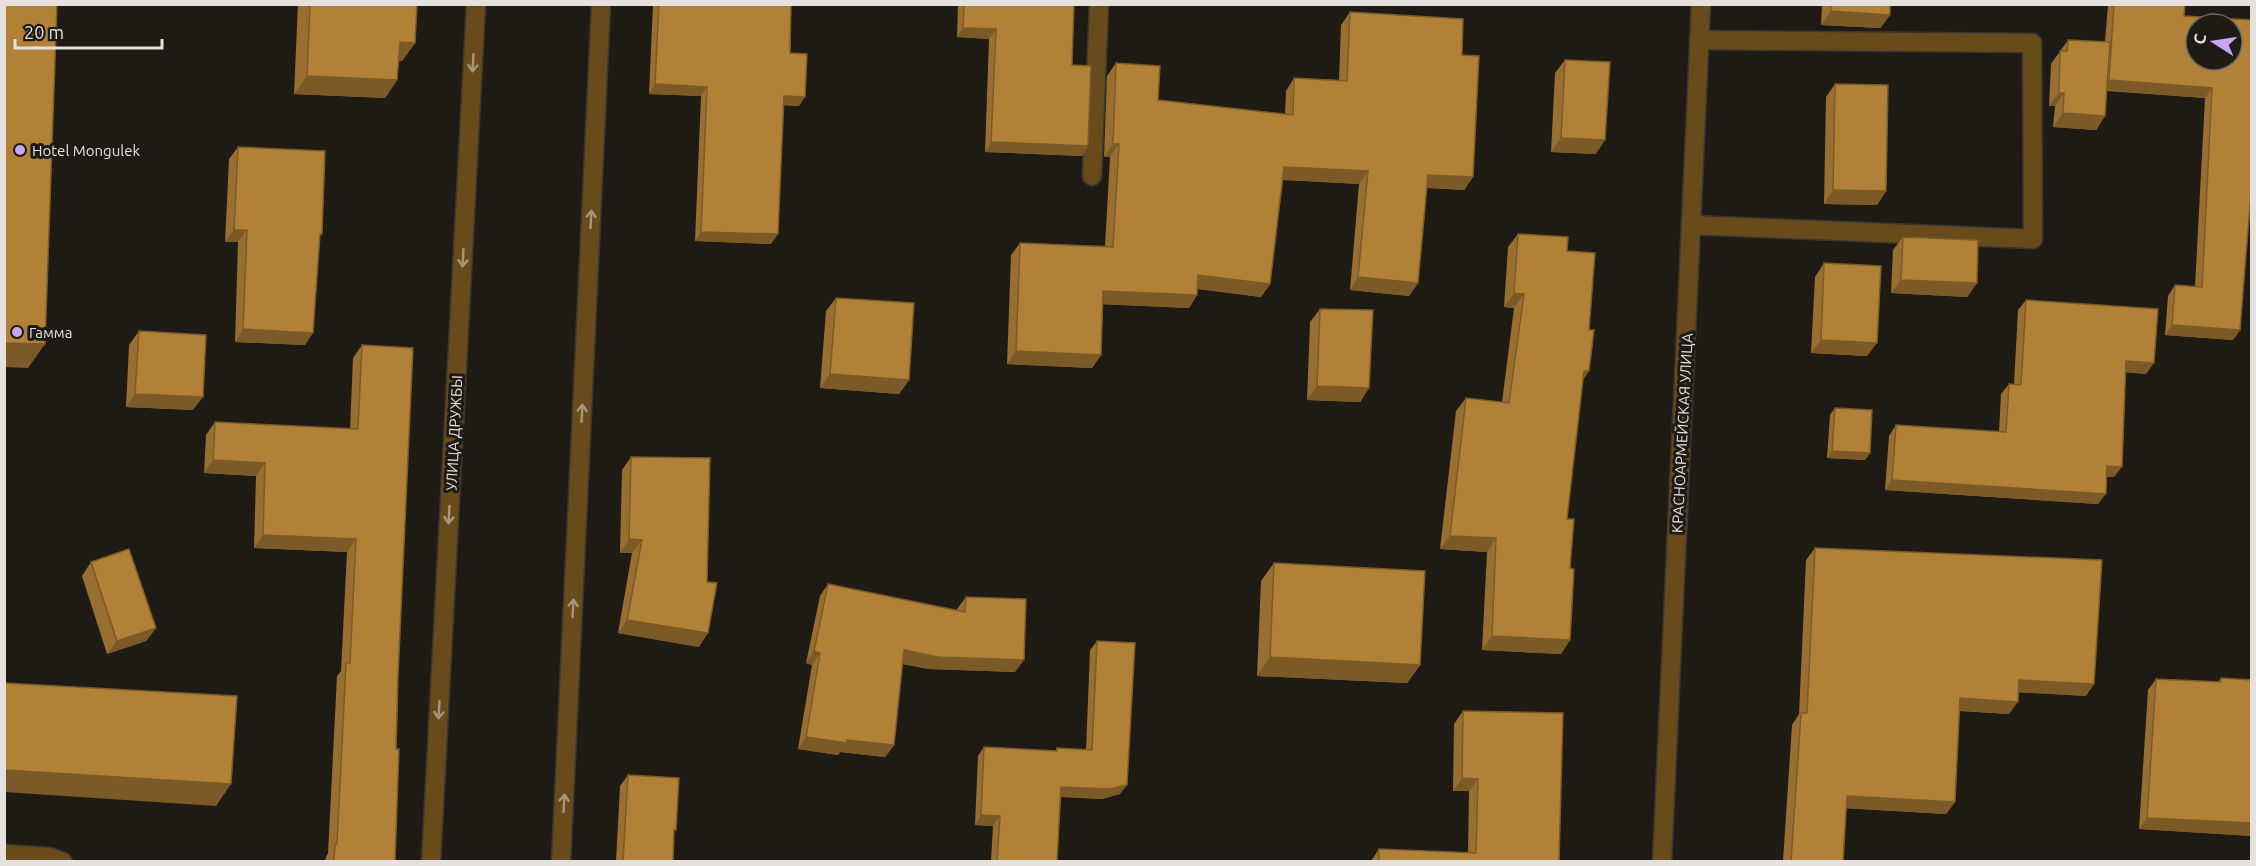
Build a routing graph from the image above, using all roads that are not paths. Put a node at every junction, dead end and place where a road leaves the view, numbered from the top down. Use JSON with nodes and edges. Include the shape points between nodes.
{"nodes":[{"id":1,"x":476,"y":4,"type":"edge"},
{"id":2,"x":601,"y":4,"type":"edge"},
{"id":3,"x":1099,"y":4,"type":"edge"},
{"id":4,"x":1701,"y":4,"type":"edge"},
{"id":5,"x":1699,"y":40,"type":"junction"},
{"id":6,"x":1092,"y":176,"type":"dead end"},
{"id":7,"x":1691,"y":225,"type":"junction"},
{"id":8,"x":4,"y":854,"type":"edge"},
{"id":9,"x":63,"y":861,"type":"edge"},
{"id":10,"x":431,"y":861,"type":"edge"},
{"id":11,"x":561,"y":861,"type":"edge"},
{"id":12,"x":1662,"y":861,"type":"edge"}],
"edges":[{"from":1,"to":10,"type":"street","name":"УЛИЦА ДРУЖБЫ","one_way":true},
{"from":11,"to":2,"type":"street","one_way":true},
{"from":3,"to":6,"type":"street"},
{"from":4,"to":5,"type":"street","name":"КРАСНОАРМЕЙСКАЯ УЛИЦА"},
{"from":5,"to":7,"type":"street","name":"КРАСНОАРМЕЙСКАЯ УЛИЦА"},
{"from":5,"to":7,"type":"street","via":[[2032,44],[2033,239]]},
{"from":7,"to":12,"type":"street","name":"КРАСНОАРМЕЙСКАЯ УЛИЦА"},
{"from":8,"to":9,"type":"street"}]}
